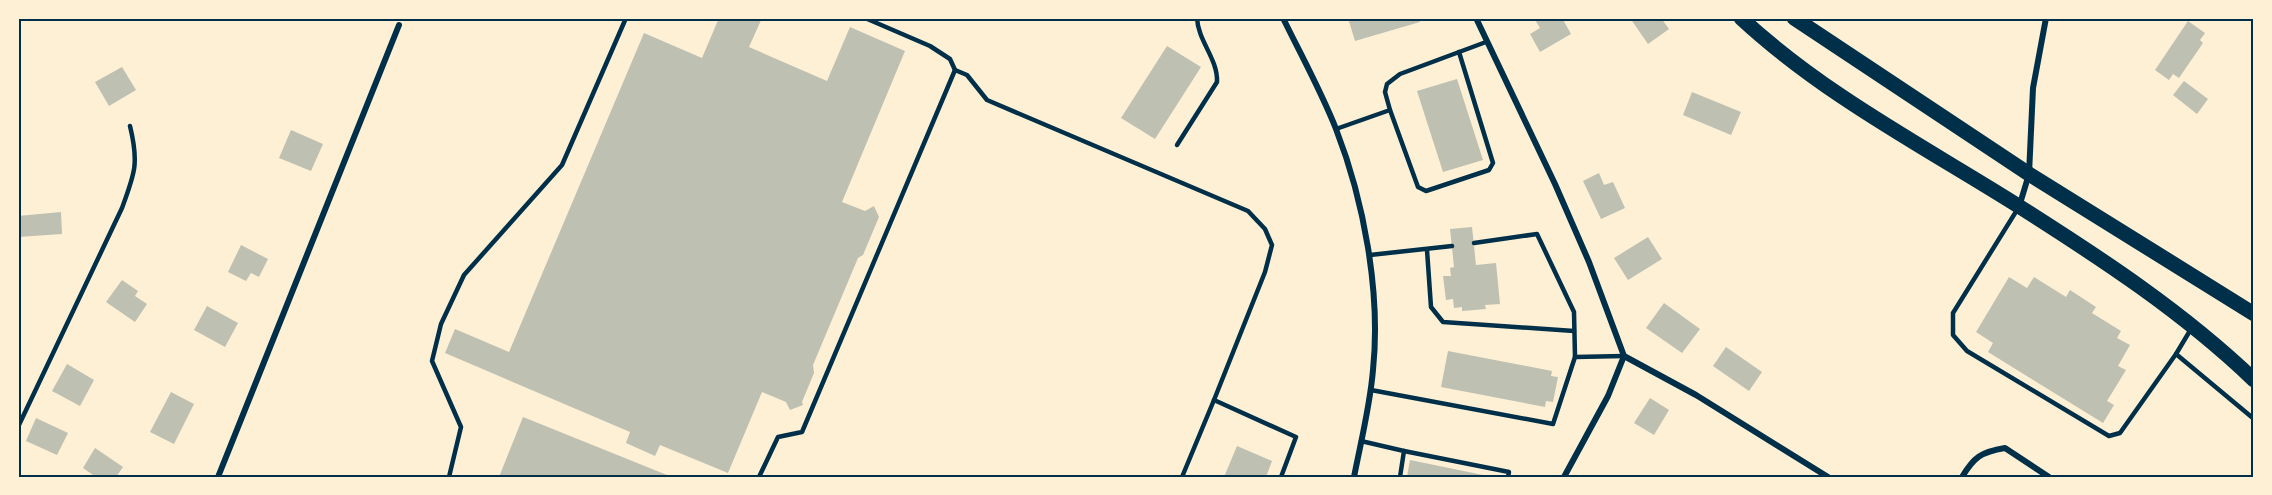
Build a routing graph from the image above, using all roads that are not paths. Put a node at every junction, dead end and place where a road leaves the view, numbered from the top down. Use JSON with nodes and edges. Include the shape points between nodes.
{"nodes":[{"id":1,"x":626,"y":18,"type":"edge"},
{"id":2,"x":865,"y":18,"type":"edge"},
{"id":3,"x":1197,"y":18,"type":"edge"},
{"id":4,"x":1283,"y":18,"type":"edge"},
{"id":5,"x":1476,"y":18,"type":"edge"},
{"id":6,"x":1741,"y":18,"type":"edge"},
{"id":7,"x":1794,"y":18,"type":"edge"},
{"id":8,"x":2046,"y":18,"type":"edge"},
{"id":9,"x":399,"y":25,"type":"dead end"},
{"id":10,"x":1486,"y":42,"type":"junction"},
{"id":11,"x":1459,"y":52,"type":"junction"},
{"id":12,"x":956,"y":70,"type":"junction"},
{"id":13,"x":1390,"y":110,"type":"junction"},
{"id":14,"x":130,"y":126,"type":"dead end"},
{"id":15,"x":1336,"y":129,"type":"junction"},
{"id":16,"x":1178,"y":146,"type":"dead end"},
{"id":17,"x":2029,"y":174,"type":"junction"},
{"id":18,"x":2019,"y":207,"type":"junction"},
{"id":19,"x":1474,"y":243,"type":"dead end"},
{"id":20,"x":1452,"y":246,"type":"dead end"},
{"id":21,"x":1427,"y":250,"type":"junction"},
{"id":22,"x":1370,"y":255,"type":"junction"},
{"id":23,"x":2254,"y":314,"type":"edge"},
{"id":24,"x":2192,"y":327,"type":"junction"},
{"id":25,"x":1574,"y":331,"type":"junction"},
{"id":26,"x":2176,"y":354,"type":"junction"},
{"id":27,"x":1624,"y":356,"type":"junction"},
{"id":28,"x":1575,"y":357,"type":"junction"},
{"id":29,"x":2254,"y":380,"type":"edge"},
{"id":30,"x":1371,"y":390,"type":"junction"},
{"id":31,"x":1214,"y":400,"type":"junction"},
{"id":32,"x":2254,"y":419,"type":"edge"},
{"id":33,"x":18,"y":427,"type":"edge"},
{"id":34,"x":1361,"y":441,"type":"junction"},
{"id":35,"x":1404,"y":451,"type":"junction"},
{"id":36,"x":1431,"y":457,"type":"junction"},
{"id":37,"x":1451,"y":461,"type":"junction"},
{"id":38,"x":1430,"y":464,"type":"dead end"},
{"id":39,"x":1486,"y":467,"type":"junction"},
{"id":40,"x":1449,"y":468,"type":"dead end"},
{"id":41,"x":1485,"y":475,"type":"dead end"},
{"id":42,"x":218,"y":477,"type":"edge"},
{"id":43,"x":449,"y":477,"type":"edge"},
{"id":44,"x":759,"y":477,"type":"edge"},
{"id":45,"x":1182,"y":477,"type":"edge"},
{"id":46,"x":1281,"y":477,"type":"edge"},
{"id":47,"x":1354,"y":477,"type":"edge"},
{"id":48,"x":1400,"y":477,"type":"edge"},
{"id":49,"x":1508,"y":477,"type":"edge"},
{"id":50,"x":1564,"y":477,"type":"edge"},
{"id":51,"x":1828,"y":477,"type":"edge"},
{"id":52,"x":1962,"y":477,"type":"edge"},
{"id":53,"x":2049,"y":477,"type":"edge"}],
"edges":[{"from":1,"to":43,"type":"lane","via":[[562,165],[464,274],[441,324],[432,361],[461,427]]},
{"from":2,"to":12,"type":"lane","via":[[930,46],[950,59]]},
{"from":3,"to":16,"type":"lane","via":[[1198,29],[1218,70],[1217,82]]},
{"from":4,"to":15,"type":"street"},
{"from":5,"to":10,"type":"street"},
{"from":6,"to":18,"type":"main road","via":[[1828,88]]},
{"from":7,"to":17,"type":"main road"},
{"from":8,"to":17,"type":"street","via":[[2033,88]]},
{"from":9,"to":42,"type":"street"},
{"from":10,"to":11,"type":"lane"},
{"from":10,"to":27,"type":"street","via":[[1555,184]]},
{"from":11,"to":13,"type":"lane","via":[[1400,74],[1387,84]]},
{"from":11,"to":13,"type":"lane","via":[[1493,162],[1489,170],[1426,191],[1418,186]]},
{"from":12,"to":31,"type":"lane","via":[[968,75],[987,100],[1248,211],[1265,229],[1272,245],[1265,272]]},
{"from":12,"to":44,"type":"lane","via":[[802,432],[778,436]]},
{"from":13,"to":15,"type":"lane"},
{"from":14,"to":33,"type":"lane","via":[[136,153],[133,178],[122,208]]},
{"from":15,"to":22,"type":"street"},
{"from":17,"to":18,"type":"street"},
{"from":17,"to":23,"type":"main road"},
{"from":18,"to":24,"type":"main road","via":[[2151,293]]},
{"from":18,"to":26,"type":"lane","via":[[1953,313],[1953,335],[1967,351],[2109,436],[2120,433]]},
{"from":19,"to":25,"type":"lane","via":[[1537,234],[1574,312]]},
{"from":20,"to":21,"type":"lane"},
{"from":21,"to":22,"type":"lane"},
{"from":21,"to":25,"type":"lane","via":[[1431,307],[1443,322]]},
{"from":22,"to":30,"type":"street","via":[[1374,325]]},
{"from":24,"to":26,"type":"lane"},
{"from":24,"to":29,"type":"main road"},
{"from":25,"to":28,"type":"lane"},
{"from":26,"to":32,"type":"lane"},
{"from":27,"to":28,"type":"lane"},
{"from":27,"to":50,"type":"street","via":[[1608,396]]},
{"from":27,"to":51,"type":"street","via":[[1696,395]]},
{"from":28,"to":30,"type":"lane","via":[[1553,424]]},
{"from":30,"to":34,"type":"street"},
{"from":31,"to":45,"type":"lane"},
{"from":31,"to":46,"type":"lane","via":[[1296,437]]},
{"from":34,"to":35,"type":"lane"},
{"from":34,"to":47,"type":"street"},
{"from":35,"to":36,"type":"lane"},
{"from":35,"to":48,"type":"lane"},
{"from":36,"to":37,"type":"lane"},
{"from":36,"to":38,"type":"lane"},
{"from":37,"to":39,"type":"lane"},
{"from":37,"to":40,"type":"lane"},
{"from":39,"to":41,"type":"lane"},
{"from":39,"to":49,"type":"lane","via":[[1509,472]]},
{"from":52,"to":53,"type":"street","via":[[1972,461],[1987,451],[2005,448]]}]}
